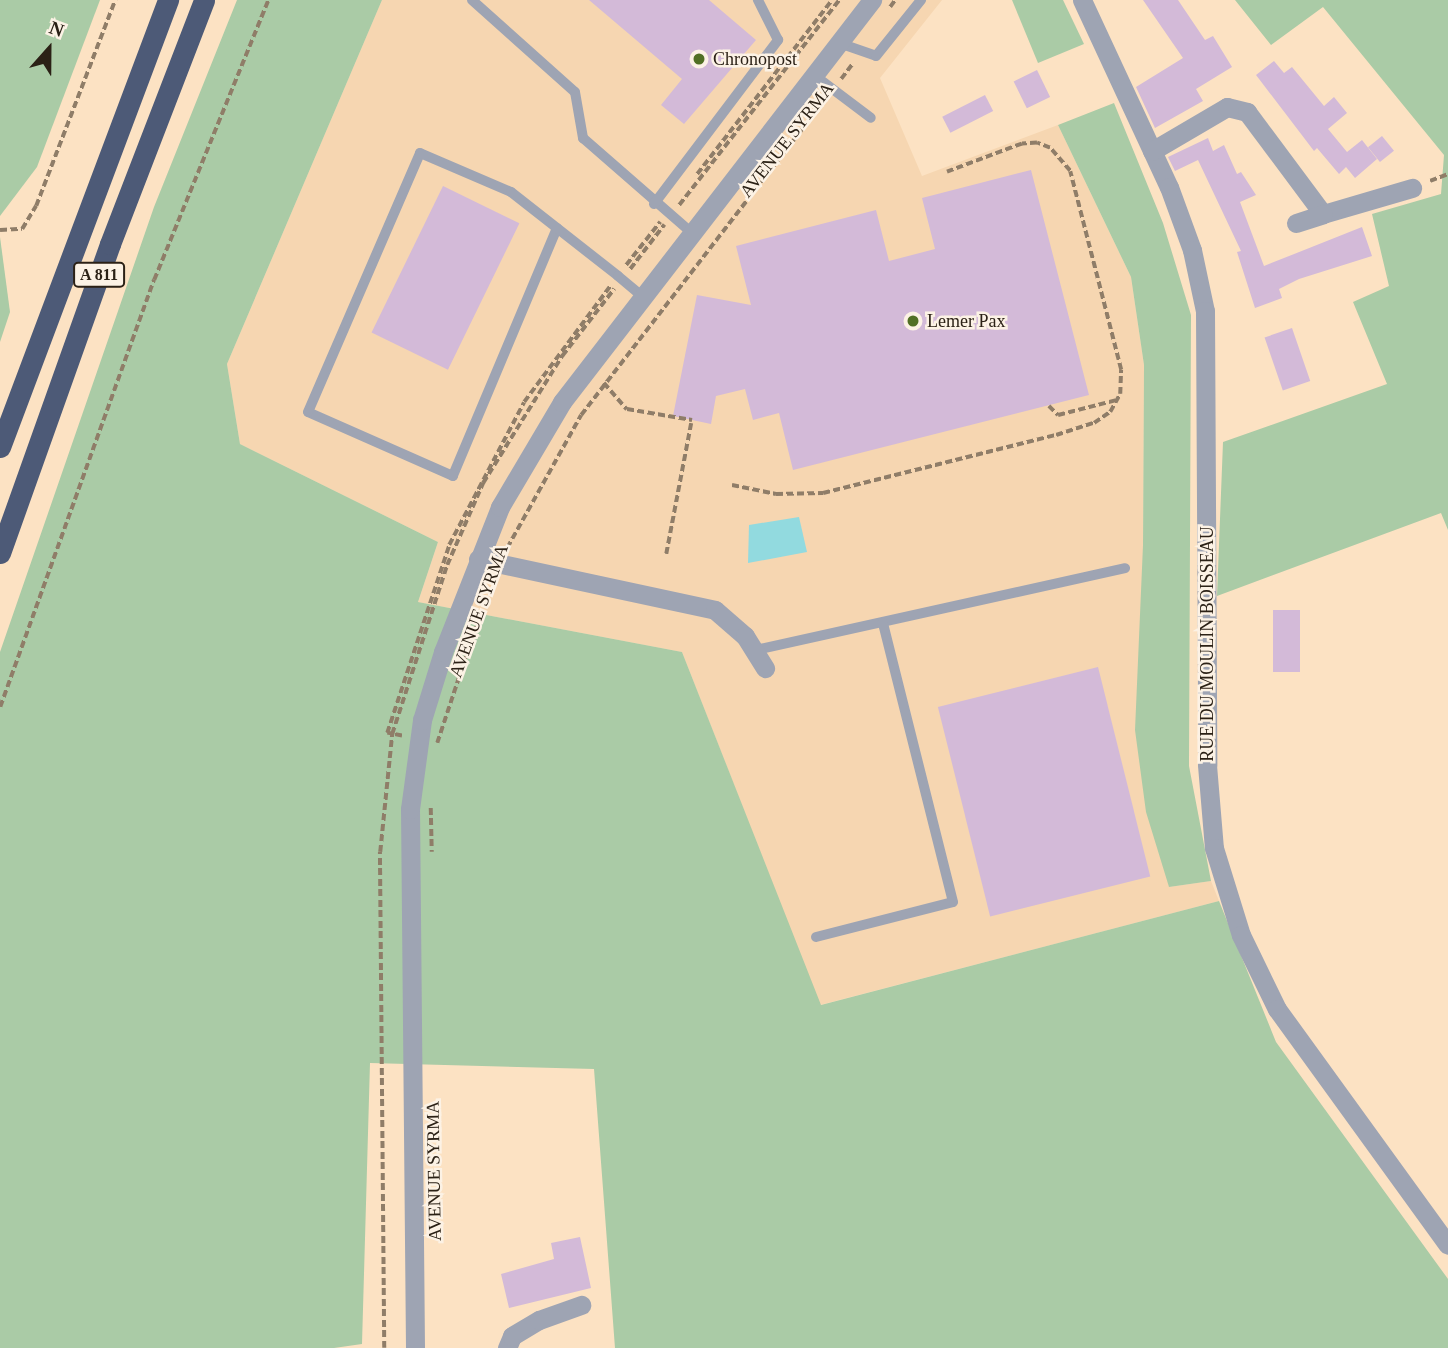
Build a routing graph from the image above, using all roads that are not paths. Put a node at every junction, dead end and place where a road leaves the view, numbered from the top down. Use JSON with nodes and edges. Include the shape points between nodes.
{"nodes":[{"id":1,"x":168,"y":0,"type":"edge"},
{"id":2,"x":204,"y":0,"type":"edge"},
{"id":3,"x":472,"y":0,"type":"edge"},
{"id":4,"x":758,"y":0,"type":"edge"},
{"id":5,"x":921,"y":0,"type":"edge"},
{"id":6,"x":1082,"y":0,"type":"edge"},
{"id":7,"x":880,"y":5,"type":"edge"},
{"id":8,"x":853,"y":48,"type":"junction"},
{"id":9,"x":825,"y":83,"type":"junction"},
{"id":10,"x":871,"y":118,"type":"dead end"},
{"id":11,"x":1152,"y":151,"type":"junction"},
{"id":12,"x":1412,"y":188,"type":"dead end"},
{"id":13,"x":654,"y":204,"type":"junction"},
{"id":14,"x":1323,"y":214,"type":"junction"},
{"id":15,"x":1296,"y":223,"type":"dead end"},
{"id":16,"x":557,"y":228,"type":"junction"},
{"id":17,"x":692,"y":233,"type":"junction"},
{"id":18,"x":642,"y":296,"type":"junction"},
{"id":19,"x":0,"y":447,"type":"edge"},
{"id":20,"x":0,"y":553,"type":"edge"},
{"id":21,"x":486,"y":561,"type":"junction"},
{"id":22,"x":1125,"y":568,"type":"dead end"},
{"id":23,"x":883,"y":623,"type":"junction"},
{"id":24,"x":756,"y":650,"type":"junction"},
{"id":25,"x":765,"y":668,"type":"dead end"},
{"id":26,"x":816,"y":937,"type":"dead end"},
{"id":27,"x":1448,"y":1245,"type":"edge"},
{"id":28,"x":581,"y":1305,"type":"dead end"},
{"id":29,"x":415,"y":1348,"type":"edge"},
{"id":30,"x":507,"y":1348,"type":"edge"}],
"edges":[{"from":1,"to":19,"type":"highway","number":"A 811"},
{"from":2,"to":20,"type":"highway","number":"A 811","via":[[110,243]]},
{"from":3,"to":13,"type":"lane","via":[[575,92],[583,138]]},
{"from":4,"to":13,"type":"lane","via":[[778,40]]},
{"from":5,"to":8,"type":"lane","via":[[876,56]]},
{"from":6,"to":11,"type":"street","name":"RUE DU MOULIN BOISSEAU"},
{"from":7,"to":8,"type":"street","name":"AVENUE SYRMA"},
{"from":8,"to":9,"type":"street","name":"AVENUE SYRMA"},
{"from":9,"to":10,"type":"lane"},
{"from":9,"to":17,"type":"street","name":"AVENUE SYRMA"},
{"from":11,"to":14,"type":"street","via":[[1227,107],[1247,112]]},
{"from":11,"to":27,"type":"street","name":"RUE DU MOULIN BOISSEAU","via":[[1192,250],[1205,311],[1207,765],[1214,848],[1241,935],[1277,1009]]},
{"from":12,"to":14,"type":"street"},
{"from":13,"to":17,"type":"lane"},
{"from":14,"to":15,"type":"street"},
{"from":16,"to":16,"type":"lane","via":[[511,192],[420,153],[308,412],[453,476]]},
{"from":16,"to":18,"type":"lane"},
{"from":17,"to":18,"type":"street","name":"AVENUE SYRMA"},
{"from":18,"to":21,"type":"street","name":"AVENUE SYRMA","via":[[529,454]]},
{"from":21,"to":24,"type":"street","via":[[716,610]]},
{"from":21,"to":29,"type":"street","name":"AVENUE SYRMA","via":[[422,720],[410,808]]},
{"from":22,"to":23,"type":"lane"},
{"from":23,"to":24,"type":"lane"},
{"from":23,"to":26,"type":"lane","via":[[953,902]]},
{"from":24,"to":25,"type":"street"},
{"from":28,"to":30,"type":"street","via":[[539,1320],[512,1336]]}]}
